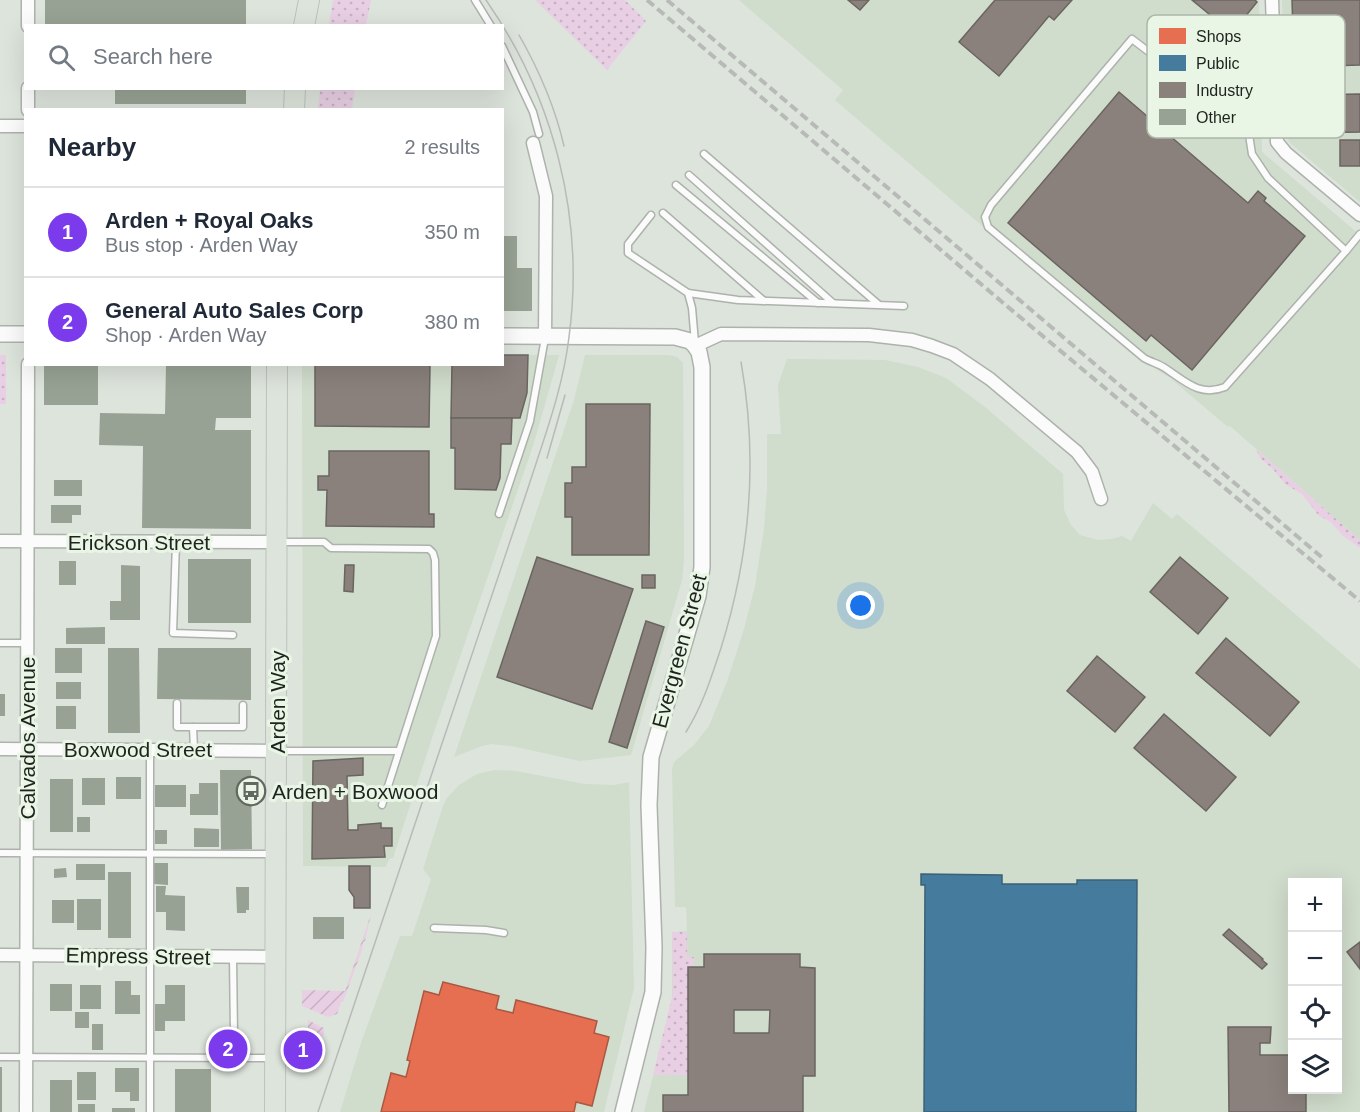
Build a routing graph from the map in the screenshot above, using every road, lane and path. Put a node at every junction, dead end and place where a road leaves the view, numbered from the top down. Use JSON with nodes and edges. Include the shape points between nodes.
{"nodes":[{"id":1,"x":28,"y":0,"type":"edge"},
{"id":2,"x":309,"y":0,"type":"edge"},
{"id":3,"x":475,"y":0,"type":"edge"},
{"id":4,"x":1272,"y":0,"type":"edge"},
{"id":5,"x":1272,"y":15,"type":"edge"},
{"id":6,"x":28,"y":24,"type":"edge"},
{"id":7,"x":304,"y":24,"type":"edge"},
{"id":8,"x":490,"y":24,"type":"edge"},
{"id":9,"x":504,"y":50,"type":"edge"},
{"id":10,"x":1147,"y":51,"type":"edge"},
{"id":11,"x":28,"y":90,"type":"edge"},
{"id":12,"x":295,"y":90,"type":"edge"},
{"id":13,"x":28,"y":108,"type":"edge"},
{"id":14,"x":294,"y":108,"type":"edge"},
{"id":15,"x":0,"y":126,"type":"edge"},
{"id":16,"x":24,"y":126,"type":"edge"},
{"id":17,"x":536,"y":138,"type":"joint"},
{"id":18,"x":1250,"y":138,"type":"edge"},
{"id":19,"x":1277,"y":138,"type":"edge"},
{"id":20,"x":704,"y":154,"type":"dead end"},
{"id":21,"x":689,"y":175,"type":"dead end"},
{"id":22,"x":676,"y":185,"type":"dead end"},
{"id":23,"x":663,"y":213,"type":"dead end"},
{"id":24,"x":651,"y":215,"type":"dead end"},
{"id":25,"x":1360,"y":215,"type":"edge"},
{"id":26,"x":1360,"y":234,"type":"edge"},
{"id":27,"x":1346,"y":251,"type":"junction"},
{"id":28,"x":688,"y":293,"type":"junction"},
{"id":29,"x":765,"y":301,"type":"junction"},
{"id":30,"x":819,"y":303,"type":"junction"},
{"id":31,"x":834,"y":303,"type":"junction"},
{"id":32,"x":878,"y":304,"type":"junction"},
{"id":33,"x":904,"y":306,"type":"dead end"},
{"id":34,"x":0,"y":334,"type":"edge"},
{"id":35,"x":24,"y":334,"type":"edge"},
{"id":36,"x":504,"y":336,"type":"edge"},
{"id":37,"x":545,"y":338,"type":"junction"},
{"id":38,"x":695,"y":346,"type":"junction"},
{"id":39,"x":28,"y":366,"type":"edge"},
{"id":40,"x":277,"y":366,"type":"edge"},
{"id":41,"x":1101,"y":499,"type":"dead end"},
{"id":42,"x":499,"y":514,"type":"dead end"},
{"id":43,"x":0,"y":541,"type":"edge"},
{"id":44,"x":28,"y":541,"type":"junction"},
{"id":45,"x":176,"y":542,"type":"junction"},
{"id":46,"x":277,"y":542,"type":"junction"},
{"id":47,"x":233,"y":635,"type":"dead end"},
{"id":48,"x":0,"y":643,"type":"edge"},
{"id":49,"x":27,"y":643,"type":"junction"},
{"id":50,"x":177,"y":703,"type":"dead end"},
{"id":51,"x":243,"y":705,"type":"dead end"},
{"id":52,"x":194,"y":727,"type":"junction"},
{"id":53,"x":0,"y":749,"type":"edge"},
{"id":54,"x":27,"y":749,"type":"junction"},
{"id":55,"x":150,"y":749,"type":"junction"},
{"id":56,"x":194,"y":749,"type":"junction"},
{"id":57,"x":277,"y":751,"type":"junction"},
{"id":58,"x":399,"y":751,"type":"junction"},
{"id":59,"x":382,"y":805,"type":"dead end"},
{"id":60,"x":0,"y":853,"type":"edge"},
{"id":61,"x":27,"y":853,"type":"junction"},
{"id":62,"x":150,"y":854,"type":"junction"},
{"id":63,"x":277,"y":854,"type":"junction"},
{"id":64,"x":434,"y":928,"type":"dead end"},
{"id":65,"x":504,"y":933,"type":"dead end"},
{"id":66,"x":0,"y":955,"type":"edge"},
{"id":67,"x":27,"y":955,"type":"junction"},
{"id":68,"x":149,"y":957,"type":"junction"},
{"id":69,"x":233,"y":957,"type":"junction"},
{"id":70,"x":276,"y":957,"type":"junction"},
{"id":71,"x":234,"y":1036,"type":"dead end"},
{"id":72,"x":0,"y":1057,"type":"edge"},
{"id":73,"x":27,"y":1057,"type":"junction"},
{"id":74,"x":150,"y":1057,"type":"junction"},
{"id":75,"x":275,"y":1058,"type":"junction"},
{"id":76,"x":26,"y":1112,"type":"edge"},
{"id":77,"x":150,"y":1112,"type":"edge"},
{"id":78,"x":275,"y":1112,"type":"edge"},
{"id":79,"x":623,"y":1112,"type":"edge"}],
"edges":[{"from":1,"to":6,"type":"street"},
{"from":2,"to":7,"type":"main road"},
{"from":3,"to":8,"type":"lane"},
{"from":4,"to":5,"type":"street"},
{"from":9,"to":17,"type":"lane","via":[[533,112]]},
{"from":10,"to":27,"type":"lane","via":[[1132,39],[991,205],[985,217],[988,227],[1144,358],[1205,391],[1225,387]]},
{"from":11,"to":13,"type":"street"},
{"from":12,"to":14,"type":"main road"},
{"from":15,"to":16,"type":"street"},
{"from":17,"to":37,"type":"street","via":[[546,196]]},
{"from":18,"to":27,"type":"lane","via":[[1252,154],[1268,178]]},
{"from":19,"to":25,"type":"street","via":[[1281,148]]},
{"from":20,"to":32,"type":"lane"},
{"from":21,"to":31,"type":"lane"},
{"from":22,"to":30,"type":"lane"},
{"from":23,"to":29,"type":"lane"},
{"from":24,"to":28,"type":"lane","via":[[628,244],[628,253]]},
{"from":26,"to":27,"type":"lane"},
{"from":28,"to":29,"type":"lane"},
{"from":28,"to":38,"type":"lane"},
{"from":29,"to":30,"type":"lane"},
{"from":30,"to":31,"type":"lane"},
{"from":31,"to":32,"type":"lane"},
{"from":32,"to":33,"type":"lane"},
{"from":34,"to":35,"type":"street"},
{"from":36,"to":37,"type":"street"},
{"from":37,"to":38,"type":"street","via":[[675,337]]},
{"from":37,"to":42,"type":"lane","via":[[530,421]]},
{"from":38,"to":41,"type":"street","via":[[721,334],[836,334],[891,336],[932,346],[977,369],[1077,452],[1092,472]]},
{"from":38,"to":79,"type":"street","name":"Evergreen Street","via":[[701,359],[703,392],[701,581],[651,757],[653,992]]},
{"from":39,"to":44,"type":"street","name":"Calvados Avenue"},
{"from":40,"to":46,"type":"main road","name":"Arden Way"},
{"from":43,"to":44,"type":"street","name":"Erickson Street"},
{"from":44,"to":45,"type":"street","name":"Erickson Street"},
{"from":44,"to":49,"type":"street","name":"Calvados Avenue"},
{"from":45,"to":46,"type":"street","name":"Erickson Street"},
{"from":45,"to":47,"type":"lane","via":[[173,633]]},
{"from":46,"to":57,"type":"main road","name":"Arden Way"},
{"from":46,"to":58,"type":"lane","via":[[324,542],[331,548],[429,549],[433,553],[436,636]]},
{"from":48,"to":49,"type":"lane"},
{"from":49,"to":54,"type":"street","name":"Calvados Avenue"},
{"from":50,"to":52,"type":"lane","via":[[177,727]]},
{"from":51,"to":52,"type":"lane","via":[[243,727]]},
{"from":52,"to":56,"type":"lane"},
{"from":53,"to":54,"type":"street","name":"Boxwood Street"},
{"from":54,"to":55,"type":"street","name":"Boxwood Street"},
{"from":54,"to":61,"type":"street","name":"Calvados Avenue"},
{"from":55,"to":56,"type":"street","name":"Boxwood Street"},
{"from":55,"to":62,"type":"lane"},
{"from":56,"to":57,"type":"street","name":"Boxwood Street"},
{"from":57,"to":58,"type":"lane"},
{"from":57,"to":63,"type":"main road","name":"Arden Way"},
{"from":58,"to":59,"type":"lane"},
{"from":60,"to":61,"type":"lane"},
{"from":61,"to":62,"type":"lane"},
{"from":61,"to":67,"type":"street","name":"Calvados Avenue"},
{"from":62,"to":63,"type":"lane"},
{"from":62,"to":68,"type":"lane"},
{"from":63,"to":70,"type":"main road","name":"Arden Way"},
{"from":64,"to":65,"type":"lane"},
{"from":66,"to":67,"type":"street","name":"Empress Street"},
{"from":67,"to":68,"type":"street","name":"Empress Street"},
{"from":67,"to":73,"type":"street","name":"Calvados Avenue"},
{"from":68,"to":69,"type":"street","name":"Empress Street"},
{"from":68,"to":74,"type":"lane"},
{"from":69,"to":70,"type":"street","name":"Empress Street"},
{"from":69,"to":71,"type":"lane"},
{"from":70,"to":75,"type":"main road","name":"Arden Way"},
{"from":72,"to":73,"type":"lane"},
{"from":73,"to":74,"type":"lane"},
{"from":73,"to":76,"type":"street","name":"Calvados Avenue"},
{"from":74,"to":75,"type":"lane"},
{"from":74,"to":77,"type":"lane"},
{"from":75,"to":78,"type":"main road","name":"Arden Way"}]}
